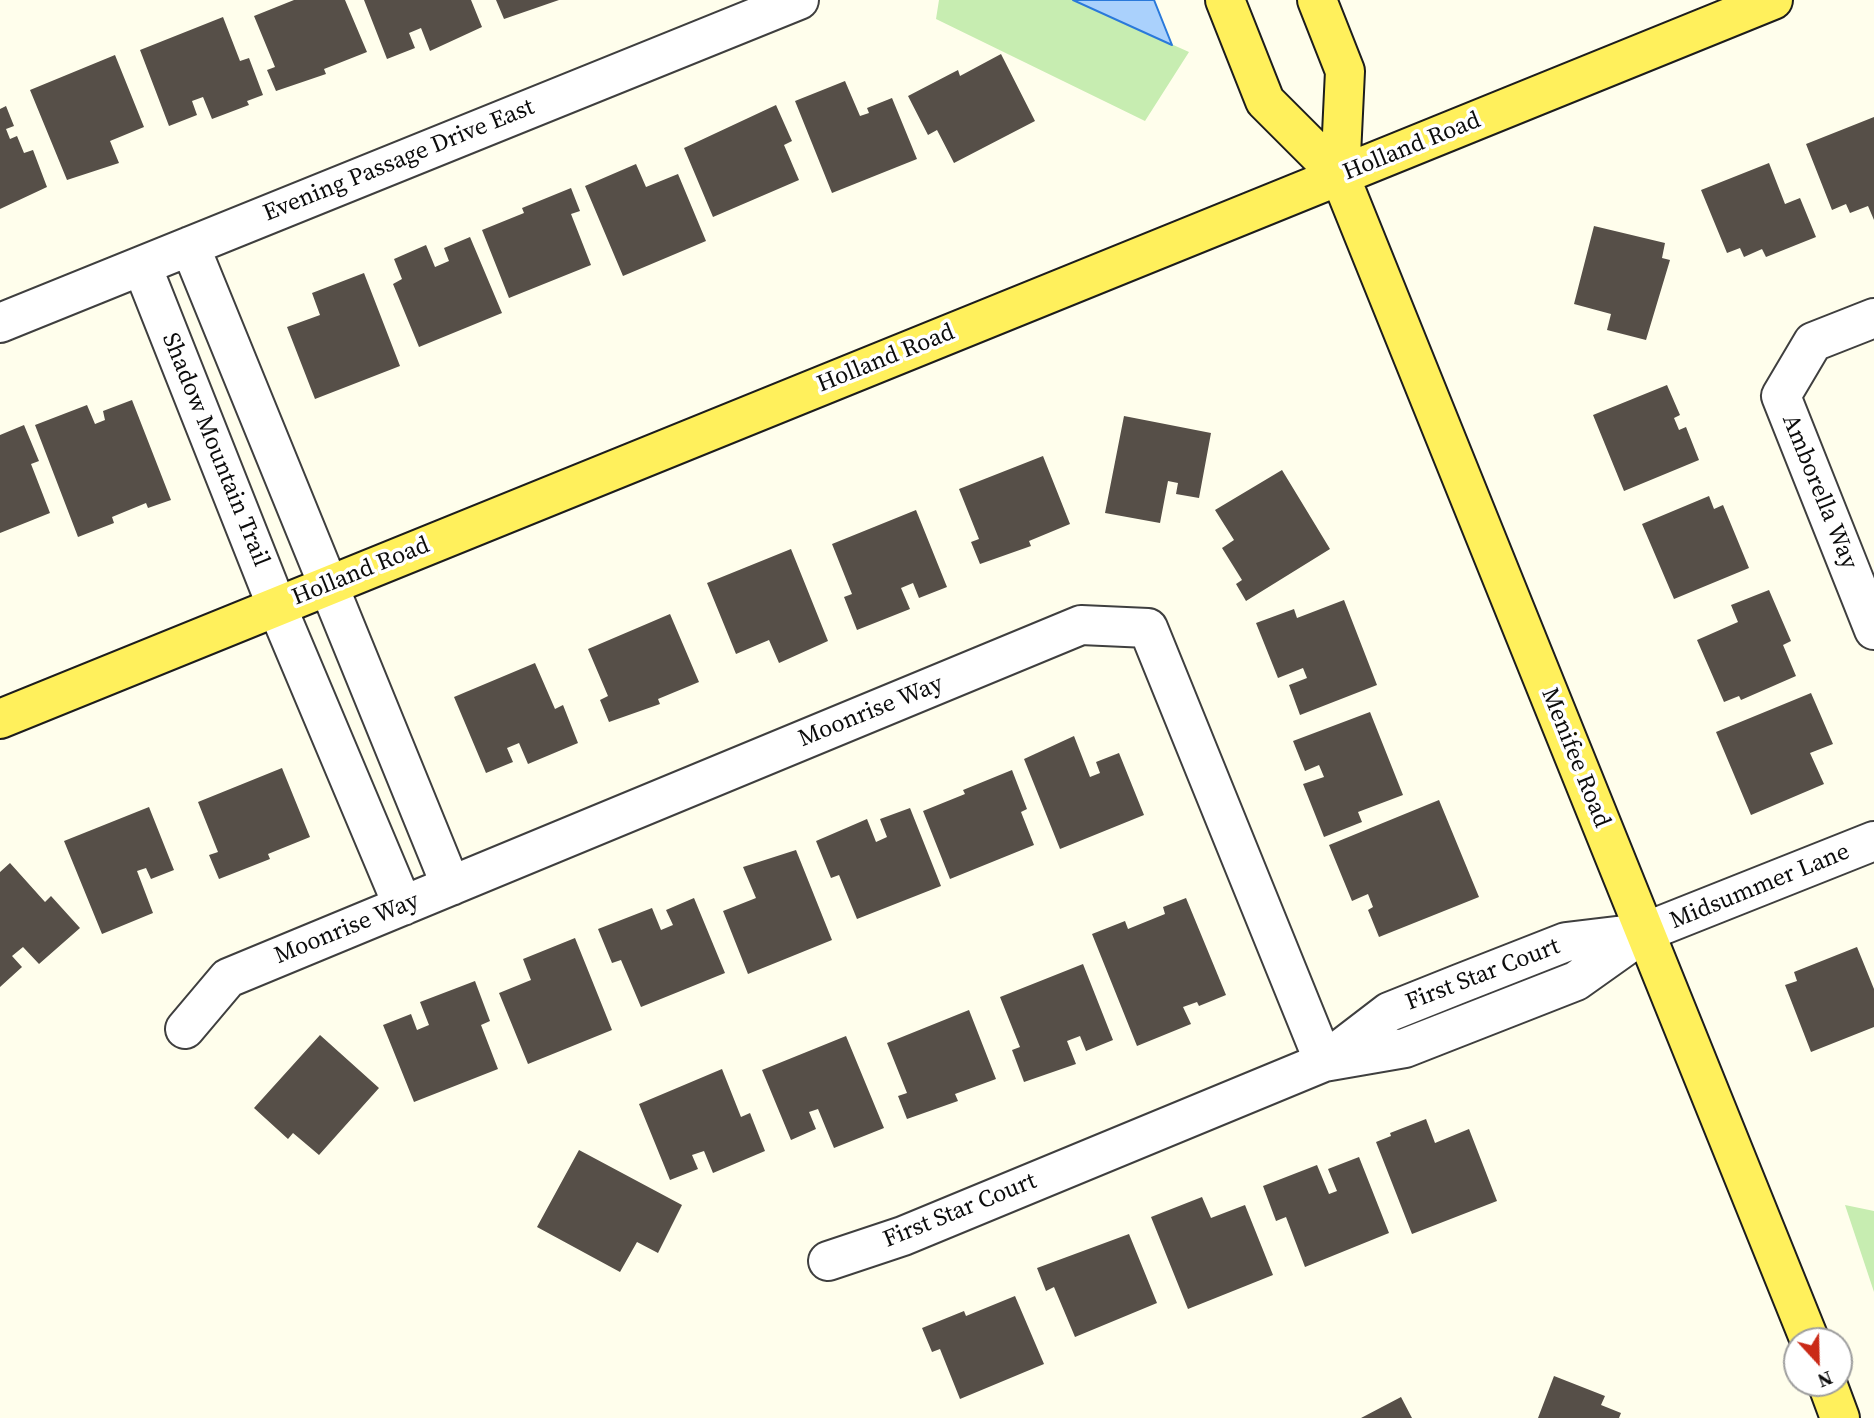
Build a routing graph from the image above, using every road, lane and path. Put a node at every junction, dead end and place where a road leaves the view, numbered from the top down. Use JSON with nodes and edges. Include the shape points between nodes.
{"nodes":[{"id":1,"x":799,"y":0,"type":"edge"},
{"id":2,"x":1225,"y":0,"type":"edge"},
{"id":3,"x":1317,"y":0,"type":"edge"},
{"id":4,"x":1773,"y":0,"type":"edge"},
{"id":5,"x":1340,"y":176,"type":"junction"},
{"id":6,"x":190,"y":246,"type":"junction"},
{"id":7,"x":142,"y":265,"type":"junction"},
{"id":8,"x":1874,"y":318,"type":"edge"},
{"id":9,"x":0,"y":323,"type":"edge"},
{"id":10,"x":327,"y":586,"type":"junction"},
{"id":11,"x":277,"y":607,"type":"junction"},
{"id":12,"x":1874,"y":630,"type":"edge"},
{"id":13,"x":0,"y":719,"type":"edge"},
{"id":14,"x":1874,"y":841,"type":"edge"},
{"id":15,"x":452,"y":886,"type":"junction"},
{"id":16,"x":403,"y":906,"type":"junction"},
{"id":17,"x":1645,"y":932,"type":"junction"},
{"id":18,"x":185,"y":1029,"type":"dead end"},
{"id":19,"x":1324,"y":1062,"type":"junction"},
{"id":20,"x":828,"y":1261,"type":"dead end"},
{"id":21,"x":1804,"y":1327,"type":"edge"},
{"id":22,"x":1832,"y":1397,"type":"edge"},
{"id":23,"x":1840,"y":1418,"type":"edge"}],
"edges":[{"from":1,"to":6,"type":"street","name":"Evening Passage Drive East"},
{"from":2,"to":5,"type":"main road","name":"Menifee Road","via":[[1265,101]]},
{"from":3,"to":5,"type":"main road","name":"Menifee Road","via":[[1345,71]]},
{"from":4,"to":5,"type":"main road","name":"Holland Road"},
{"from":5,"to":10,"type":"main road","name":"Holland Road"},
{"from":5,"to":17,"type":"main road","name":"Menifee Road"},
{"from":6,"to":7,"type":"street","name":"Evening Passage Drive East"},
{"from":6,"to":10,"type":"street"},
{"from":7,"to":9,"type":"street","name":"Evening Passage Drive East"},
{"from":7,"to":11,"type":"street","name":"Shadow Mountain Trail"},
{"from":8,"to":12,"type":"street","name":"Amborella Way","via":[[1813,342],[1781,396]]},
{"from":10,"to":11,"type":"main road","name":"Holland Road"},
{"from":10,"to":15,"type":"street"},
{"from":11,"to":13,"type":"main road","name":"Holland Road"},
{"from":11,"to":16,"type":"street","name":"Shadow Mountain Trail"},
{"from":14,"to":17,"type":"street","name":"Midsummer Lane"},
{"from":15,"to":16,"type":"street","name":"Moonrise Way"},
{"from":15,"to":19,"type":"street","name":"Moonrise Way","via":[[1081,625],[1148,628]]},
{"from":16,"to":18,"type":"street","name":"Moonrise Way","via":[[228,978]]},
{"from":17,"to":19,"type":"street","name":"First Star Court","via":[[1566,942],[1389,1012]]},
{"from":17,"to":21,"type":"main road","name":"Menifee Road"},
{"from":19,"to":20,"type":"street","name":"First Star Court","via":[[903,1236]]},
{"from":22,"to":23,"type":"main road"}]}
